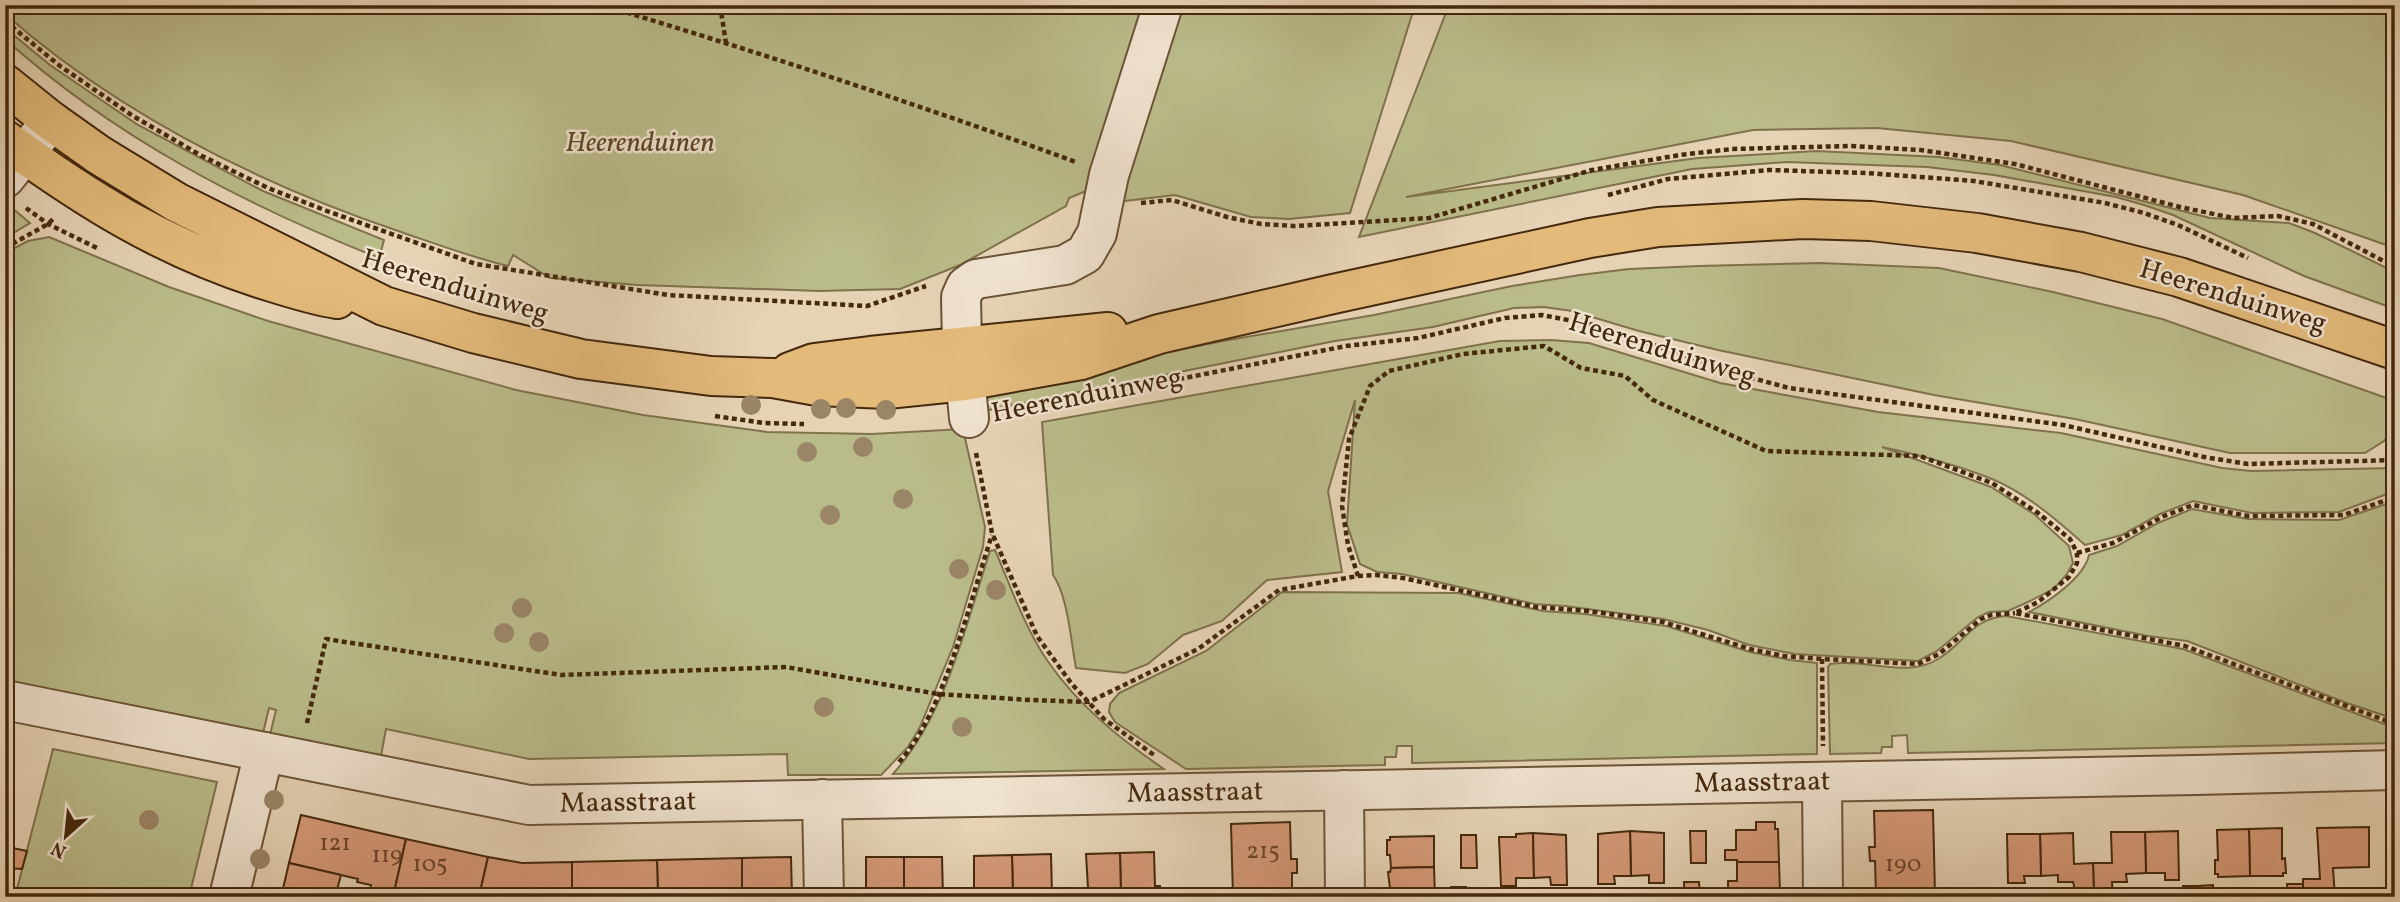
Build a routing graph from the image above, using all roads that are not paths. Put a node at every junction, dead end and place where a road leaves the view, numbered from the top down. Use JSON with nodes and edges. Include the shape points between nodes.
{"nodes":[{"id":1,"x":1163,"y":5,"type":"edge"},
{"id":2,"x":8,"y":93,"type":"edge"},
{"id":3,"x":51,"y":121,"type":"junction"},
{"id":4,"x":12,"y":157,"type":"edge"},
{"id":5,"x":384,"y":306,"type":"junction"},
{"id":6,"x":2395,"y":350,"type":"edge"},
{"id":7,"x":963,"y":363,"type":"junction"},
{"id":8,"x":969,"y":418,"type":"road end"},
{"id":9,"x":5,"y":700,"type":"edge"},
{"id":10,"x":281,"y":756,"type":"junction"},
{"id":11,"x":1822,"y":768,"type":"junction"},
{"id":12,"x":2395,"y":770,"type":"edge"},
{"id":13,"x":1344,"y":790,"type":"junction"},
{"id":14,"x":822,"y":799,"type":"junction"},
{"id":15,"x":229,"y":897,"type":"edge"},
{"id":16,"x":824,"y":897,"type":"edge"},
{"id":17,"x":1345,"y":897,"type":"edge"},
{"id":18,"x":1824,"y":897,"type":"edge"}],
"edges":[{"from":1,"to":7,"type":"street","name":"Heerenduinweg","via":[[1091,246],[1065,265],[976,279],[966,286],[961,297]]},
{"from":2,"to":3,"type":"main road","name":"Heerenduinweg"},
{"from":3,"to":4,"type":"street"},
{"from":3,"to":5,"type":"main road","name":"Heerenduinweg","via":[[176,202]]},
{"from":4,"to":5,"type":"main road","name":"Heerenduinweg","via":[[192,254],[284,286]]},
{"from":5,"to":7,"type":"main road","name":"Heerenduinweg","via":[[580,359],[711,376],[773,378],[814,363]]},
{"from":6,"to":7,"type":"main road","name":"Heerenduinweg","via":[[2179,277],[2081,252],[1977,233],[1803,219],[1658,227],[1590,238],[1159,334],[1112,332]]},
{"from":7,"to":8,"type":"street","name":"Heerenduinweg"},
{"from":9,"to":10,"type":"street","name":"Maasstraat"},
{"from":10,"to":14,"type":"street","name":"Maasstraat","via":[[528,805]]},
{"from":10,"to":15,"type":"street"},
{"from":11,"to":12,"type":"street","name":"Maasstraat"},
{"from":11,"to":13,"type":"street","name":"Maasstraat"},
{"from":11,"to":18,"type":"street"},
{"from":13,"to":14,"type":"street","name":"Maasstraat"},
{"from":13,"to":17,"type":"street"},
{"from":14,"to":16,"type":"street"}]}
